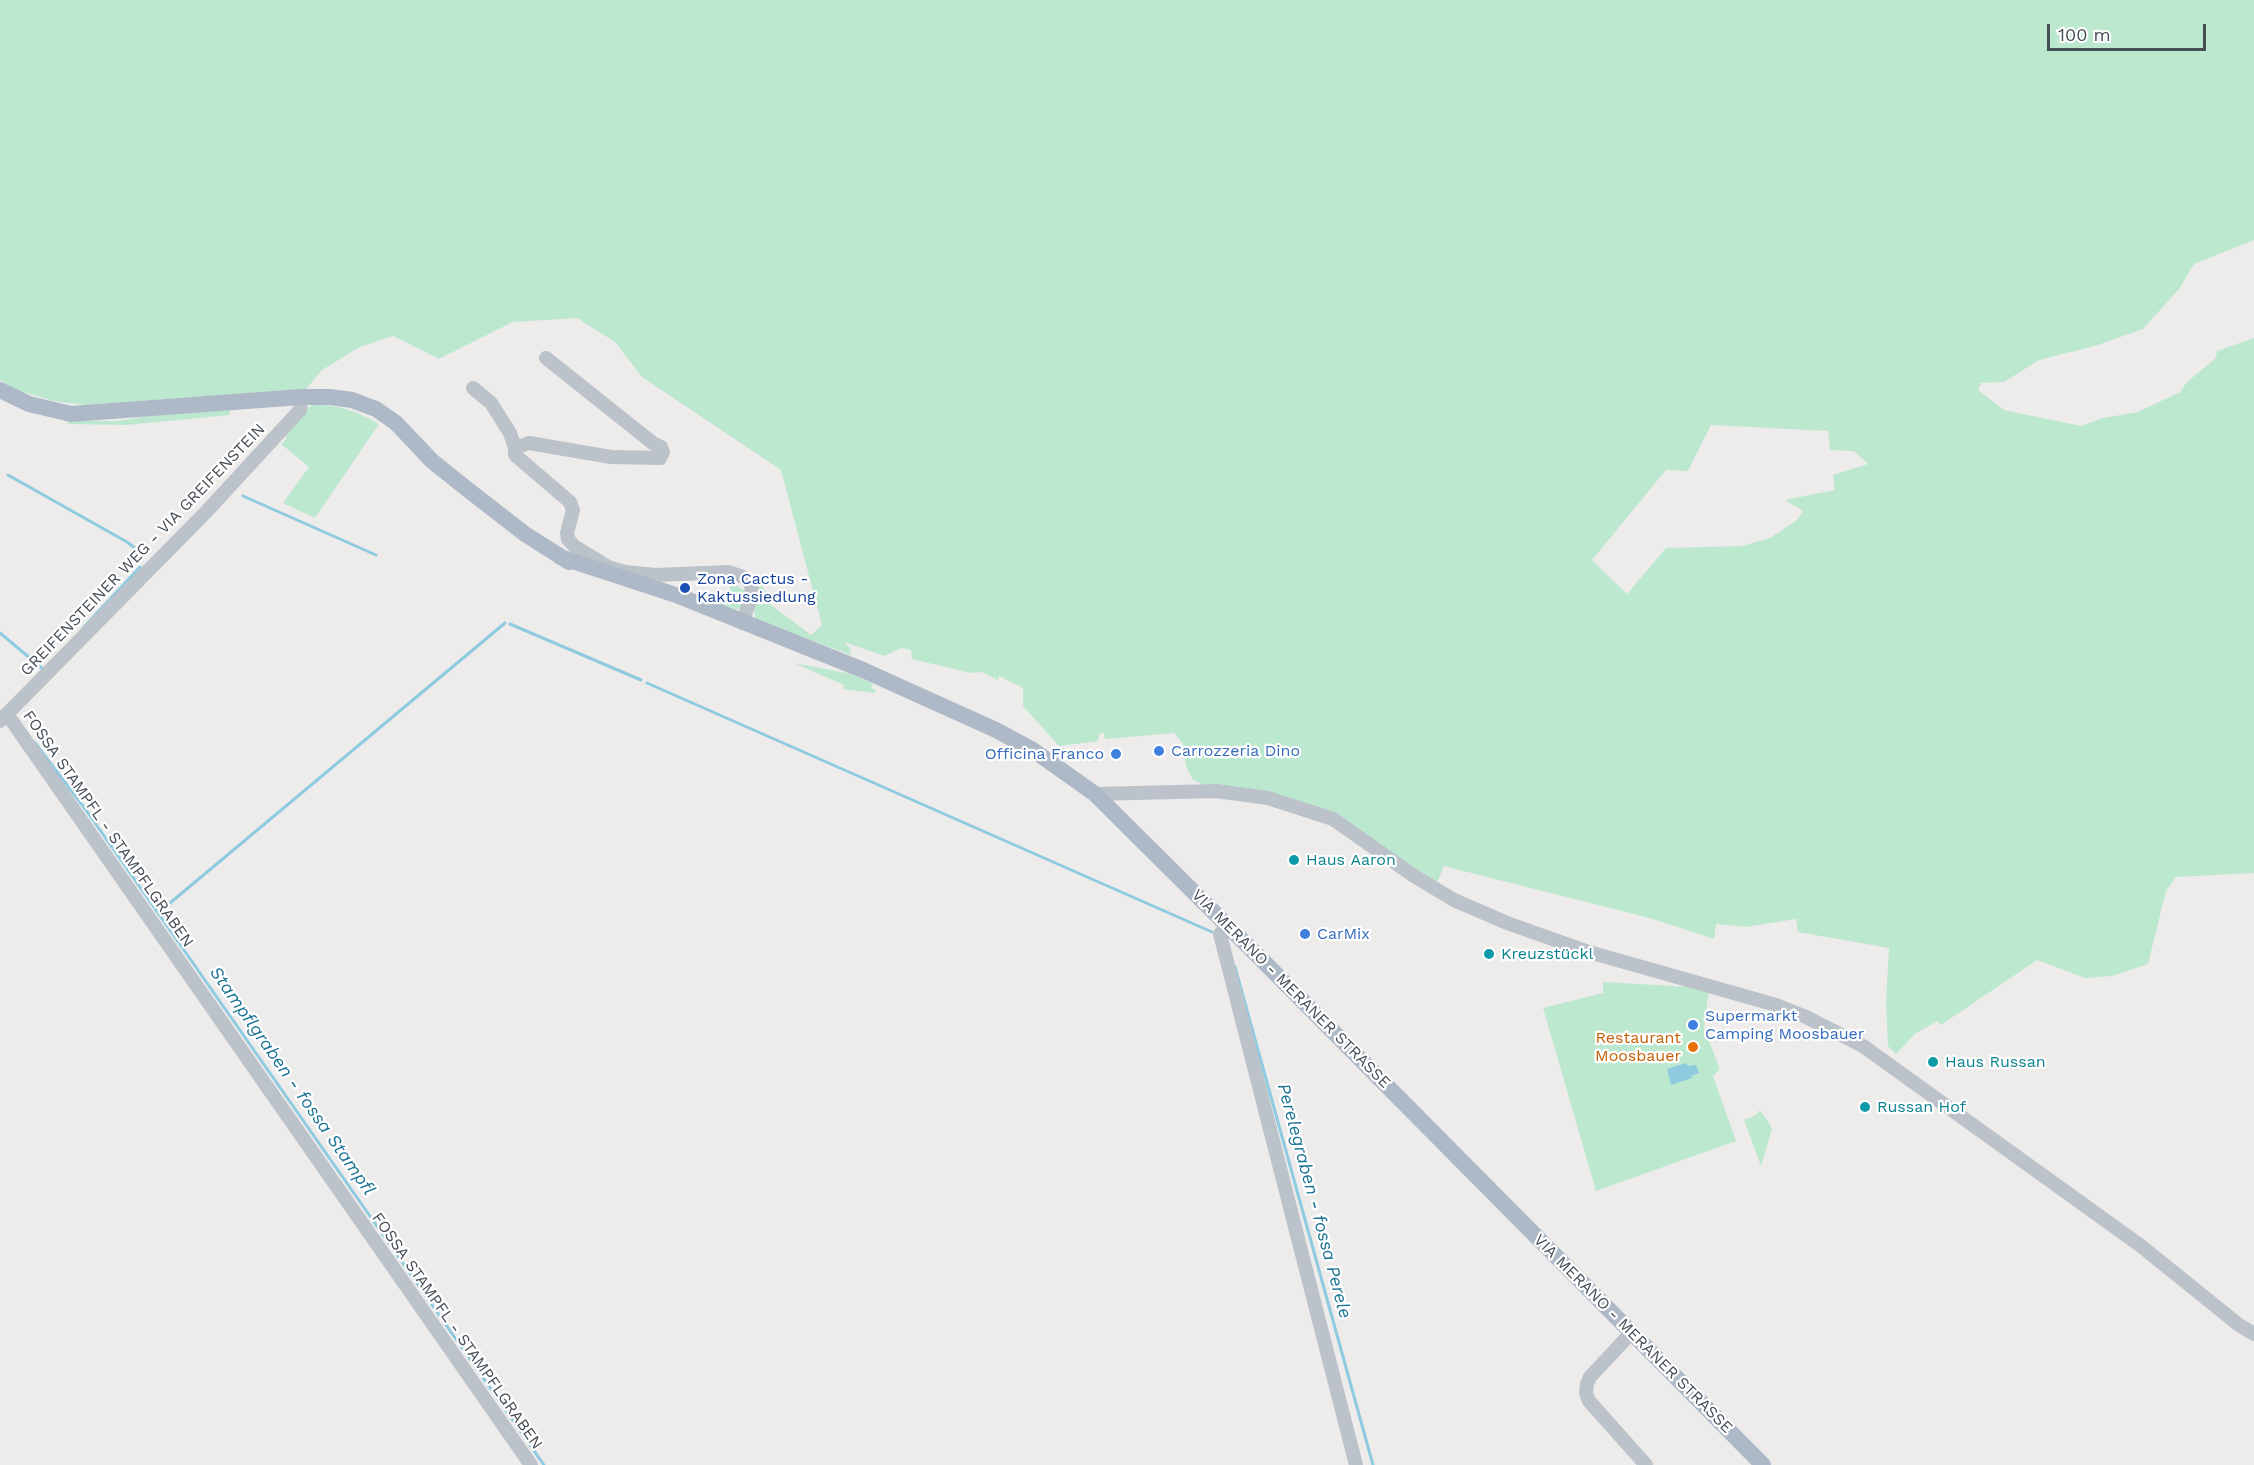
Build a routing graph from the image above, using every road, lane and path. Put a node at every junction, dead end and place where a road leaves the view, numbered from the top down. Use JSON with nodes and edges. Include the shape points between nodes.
{"nodes":[{"id":1,"x":546,"y":358,"type":"dead end"},
{"id":2,"x":473,"y":388,"type":"dead end"},
{"id":3,"x":0,"y":390,"type":"edge"},
{"id":4,"x":301,"y":397,"type":"junction"},
{"id":5,"x":515,"y":448,"type":"junction"},
{"id":6,"x":742,"y":623,"type":"junction"},
{"id":7,"x":3,"y":717,"type":"edge"},
{"id":8,"x":1095,"y":794,"type":"junction"},
{"id":9,"x":1228,"y":926,"type":"junction"},
{"id":10,"x":1631,"y":1333,"type":"junction"},
{"id":11,"x":2254,"y":1334,"type":"edge"},
{"id":12,"x":531,"y":1465,"type":"edge"},
{"id":13,"x":1356,"y":1465,"type":"edge"},
{"id":14,"x":1646,"y":1465,"type":"edge"},
{"id":15,"x":1763,"y":1465,"type":"edge"}],
"edges":[{"from":1,"to":5,"type":"street","via":[[663,452],[660,458],[611,457],[529,443]]},
{"from":2,"to":5,"type":"street","via":[[491,402]]},
{"from":3,"to":4,"type":"main road","name":"VIA MERANO - MERANER STRASSE","via":[[29,404],[71,414]]},
{"from":4,"to":6,"type":"main road","name":"VIA MERANO - MERANER STRASSE","via":[[330,396],[376,409],[467,489],[560,557],[679,596]]},
{"from":4,"to":7,"type":"street","name":"GREIFENSTEINER WEG - VIA GREIFENSTEIN","via":[[300,410],[206,512]]},
{"from":5,"to":6,"type":"street","via":[[515,455],[570,502],[573,510],[567,533],[574,546],[608,567],[632,573],[729,572],[743,577],[751,583],[752,595]]},
{"from":6,"to":8,"type":"main road","name":"VIA MERANO - MERANER STRASSE","via":[[863,670],[996,730]]},
{"from":7,"to":12,"type":"street","name":"FOSSA STAMPFL - STAMPFLGRABEN"},
{"from":8,"to":9,"type":"main road","name":"VIA MERANO - MERANER STRASSE"},
{"from":8,"to":11,"type":"street","via":[[1216,791],[1268,798],[1333,819],[1444,894],[1507,923],[1589,952],[1776,1005],[1816,1021],[1900,1072],[2141,1246]]},
{"from":9,"to":10,"type":"main road","name":"VIA MERANO - MERANER STRASSE"},
{"from":9,"to":13,"type":"street","via":[[1220,934]]},
{"from":10,"to":14,"type":"street","via":[[1590,1377],[1586,1393]]},
{"from":10,"to":15,"type":"main road","name":"VIA MERANO - MERANER STRASSE"}]}
